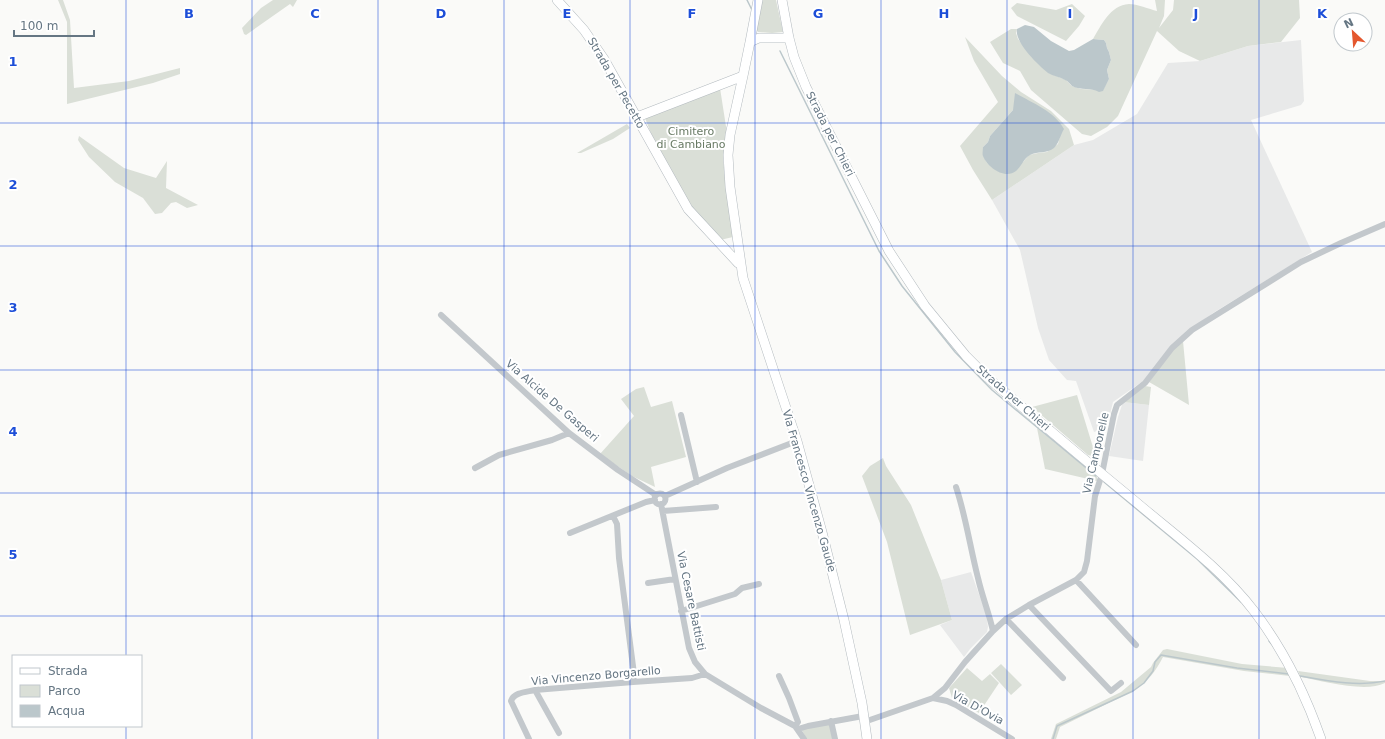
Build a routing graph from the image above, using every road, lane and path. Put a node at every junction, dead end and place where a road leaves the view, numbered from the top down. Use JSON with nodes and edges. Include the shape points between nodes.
{"nodes":[{"id":1,"x":558,"y":0,"type":"edge"},
{"id":2,"x":758,"y":0,"type":"edge"},
{"id":3,"x":782,"y":0,"type":"edge"},
{"id":4,"x":789,"y":38,"type":"junction"},
{"id":5,"x":750,"y":42,"type":"junction"},
{"id":6,"x":743,"y":76,"type":"junction"},
{"id":7,"x":637,"y":117,"type":"junction"},
{"id":8,"x":1385,"y":224,"type":"edge"},
{"id":9,"x":741,"y":264,"type":"junction"},
{"id":10,"x":441,"y":315,"type":"dead end"},
{"id":11,"x":681,"y":415,"type":"dead end"},
{"id":12,"x":569,"y":433,"type":"junction"},
{"id":13,"x":796,"y":441,"type":"junction"},
{"id":14,"x":475,"y":468,"type":"dead end"},
{"id":15,"x":1102,"y":474,"type":"junction"},
{"id":16,"x":697,"y":482,"type":"junction"},
{"id":17,"x":956,"y":487,"type":"dead end"},
{"id":18,"x":665,"y":496,"type":"junction"},
{"id":19,"x":655,"y":498,"type":"junction"},
{"id":20,"x":661,"y":504,"type":"junction"},
{"id":21,"x":716,"y":507,"type":"dead end"},
{"id":22,"x":663,"y":512,"type":"junction"},
{"id":23,"x":613,"y":516,"type":"junction"},
{"id":24,"x":570,"y":534,"type":"dead end"},
{"id":25,"x":675,"y":579,"type":"junction"},
{"id":26,"x":1076,"y":580,"type":"junction"},
{"id":27,"x":648,"y":584,"type":"dead end"},
{"id":28,"x":759,"y":584,"type":"dead end"},
{"id":29,"x":1029,"y":605,"type":"junction"},
{"id":30,"x":681,"y":611,"type":"junction"},
{"id":31,"x":1006,"y":619,"type":"junction"},
{"id":32,"x":993,"y":632,"type":"junction"},
{"id":33,"x":1136,"y":646,"type":"dead end"},
{"id":34,"x":704,"y":674,"type":"junction"},
{"id":35,"x":779,"y":676,"type":"dead end"},
{"id":36,"x":1063,"y":678,"type":"dead end"},
{"id":37,"x":633,"y":682,"type":"junction"},
{"id":38,"x":1121,"y":683,"type":"dead end"},
{"id":39,"x":535,"y":690,"type":"junction"},
{"id":40,"x":933,"y":698,"type":"junction"},
{"id":41,"x":864,"y":719,"type":"junction"},
{"id":42,"x":831,"y":721,"type":"junction"},
{"id":43,"x":797,"y":728,"type":"junction"},
{"id":44,"x":559,"y":733,"type":"dead end"},
{"id":45,"x":529,"y":739,"type":"edge"},
{"id":46,"x":804,"y":739,"type":"edge"},
{"id":47,"x":835,"y":739,"type":"edge"},
{"id":48,"x":867,"y":739,"type":"edge"},
{"id":49,"x":1012,"y":739,"type":"edge"},
{"id":50,"x":1321,"y":739,"type":"edge"}],
"edges":[{"from":1,"to":7,"type":"street","name":"Strada per Pecetto","via":[[593,43]]},
{"from":2,"to":5,"type":"street","name":"Via Francesco Vincenzo Gaude"},
{"from":3,"to":4,"type":"street","name":"Strada per Chieri"},
{"from":4,"to":5,"type":"street","via":[[759,38]]},
{"from":4,"to":15,"type":"street","name":"Strada per Chieri","via":[[806,87],[889,251],[925,306],[966,356],[987,377]]},
{"from":5,"to":6,"type":"street","name":"Via Francesco Vincenzo Gaude"},
{"from":6,"to":7,"type":"street"},
{"from":6,"to":9,"type":"street","name":"Via Francesco Vincenzo Gaude","via":[[728,155]]},
{"from":7,"to":9,"type":"street","name":"Strada per Pecetto","via":[[688,209]]},
{"from":8,"to":15,"type":"street","name":"Via Camporelle","via":[[1301,262],[1192,330],[1172,348],[1145,383],[1117,405]]},
{"from":9,"to":13,"type":"street","name":"Via Francesco Vincenzo Gaude","via":[[743,278]]},
{"from":10,"to":12,"type":"street","name":"Via Alcide De Gasperi"},
{"from":11,"to":16,"type":"street"},
{"from":12,"to":14,"type":"street","via":[[499,455]]},
{"from":12,"to":19,"type":"street","name":"Via Alcide De Gasperi"},
{"from":13,"to":16,"type":"street"},
{"from":13,"to":41,"type":"street","name":"Via Francesco Vincenzo Gaude","via":[[835,583]]},
{"from":15,"to":26,"type":"street","name":"Via Camporelle","via":[[1095,496],[1087,561],[1084,572]]},
{"from":15,"to":50,"type":"street","name":"Strada per Chieri","via":[[1216,570],[1254,610],[1298,681]]},
{"from":16,"to":18,"type":"street"},
{"from":17,"to":32,"type":"street"},
{"from":18,"to":19,"type":"street","via":[[662,493]]},
{"from":18,"to":20,"type":"street","via":[[666,501]]},
{"from":19,"to":20,"type":"street","via":[[658,504]]},
{"from":19,"to":23,"type":"street"},
{"from":20,"to":22,"type":"street","name":"Via Cesare Battisti"},
{"from":21,"to":22,"type":"street"},
{"from":22,"to":25,"type":"street","name":"Via Cesare Battisti"},
{"from":23,"to":24,"type":"street"},
{"from":23,"to":37,"type":"street","via":[[617,524]]},
{"from":25,"to":27,"type":"street"},
{"from":25,"to":30,"type":"street","name":"Via Cesare Battisti"},
{"from":26,"to":29,"type":"street","name":"Via Camporelle"},
{"from":26,"to":33,"type":"street"},
{"from":28,"to":30,"type":"street"},
{"from":29,"to":31,"type":"street","name":"Via Camporelle"},
{"from":29,"to":38,"type":"street","via":[[1111,691]]},
{"from":30,"to":34,"type":"street","name":"Via Cesare Battisti","via":[[689,648]]},
{"from":31,"to":32,"type":"street","name":"Via Camporelle"},
{"from":31,"to":36,"type":"street"},
{"from":32,"to":40,"type":"street","name":"Via Camporelle","via":[[945,688]]},
{"from":34,"to":37,"type":"street","name":"Via Vincenzo Borgarello","via":[[692,678]]},
{"from":34,"to":43,"type":"street","name":"Via Cesare Battisti"},
{"from":35,"to":43,"type":"street","via":[[790,698],[798,722]]},
{"from":37,"to":39,"type":"street","name":"Via Vincenzo Borgarello"},
{"from":39,"to":44,"type":"street"},
{"from":39,"to":45,"type":"street","name":"Via Vincenzo Borgarello","via":[[514,696],[511,701]]},
{"from":40,"to":41,"type":"street"},
{"from":40,"to":49,"type":"street","name":"Via D'Ovia","via":[[956,705]]},
{"from":41,"to":42,"type":"street"},
{"from":41,"to":48,"type":"street","name":"Via Francesco Vincenzo Gaude"},
{"from":42,"to":43,"type":"street"},
{"from":42,"to":47,"type":"street"},
{"from":43,"to":46,"type":"street"}]}
